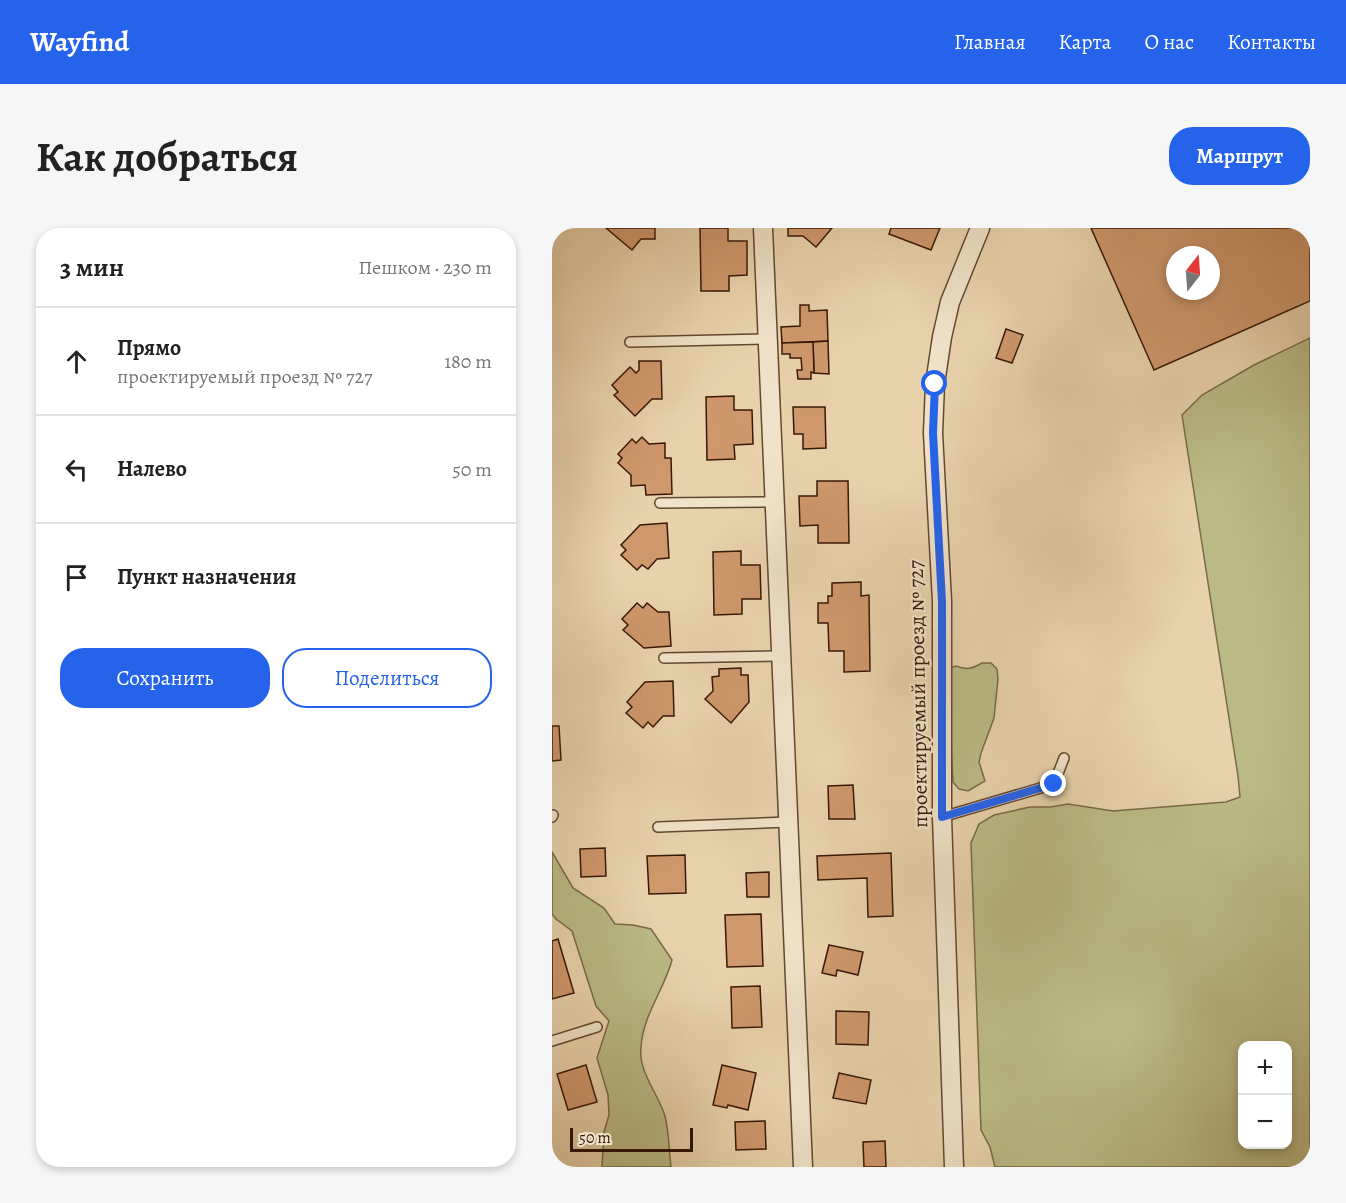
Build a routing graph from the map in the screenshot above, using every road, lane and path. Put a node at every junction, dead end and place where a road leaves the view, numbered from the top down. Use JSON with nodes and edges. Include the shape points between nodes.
{"nodes":[{"id":1,"x":763,"y":228,"type":"edge"},
{"id":2,"x":980,"y":228,"type":"edge"},
{"id":3,"x":768,"y":339,"type":"junction"},
{"id":4,"x":630,"y":342,"type":"dead end"},
{"id":5,"x":774,"y":502,"type":"junction"},
{"id":6,"x":660,"y":503,"type":"dead end"},
{"id":7,"x":781,"y":656,"type":"junction"},
{"id":8,"x":664,"y":658,"type":"dead end"},
{"id":9,"x":1064,"y":758,"type":"dead end"},
{"id":10,"x":942,"y":817,"type":"junction"},
{"id":11,"x":788,"y":822,"type":"junction"},
{"id":12,"x":658,"y":827,"type":"dead end"},
{"id":13,"x":597,"y":1027,"type":"dead end"},
{"id":14,"x":552,"y":1041,"type":"edge"},
{"id":15,"x":803,"y":1167,"type":"edge"},
{"id":16,"x":954,"y":1167,"type":"edge"}],
"edges":[{"from":1,"to":3,"type":"street"},
{"from":2,"to":10,"type":"street","name":"проектируемый проезд № 727","via":[[950,302],[935,384],[933,433],[942,602]]},
{"from":3,"to":4,"type":"lane"},
{"from":3,"to":5,"type":"street"},
{"from":5,"to":6,"type":"lane"},
{"from":5,"to":7,"type":"street"},
{"from":7,"to":8,"type":"lane"},
{"from":7,"to":11,"type":"street"},
{"from":9,"to":10,"type":"lane","via":[[1054,784]]},
{"from":10,"to":16,"type":"street","name":"проектируемый проезд № 727"},
{"from":11,"to":12,"type":"lane"},
{"from":11,"to":15,"type":"street"},
{"from":13,"to":14,"type":"lane"}]}
